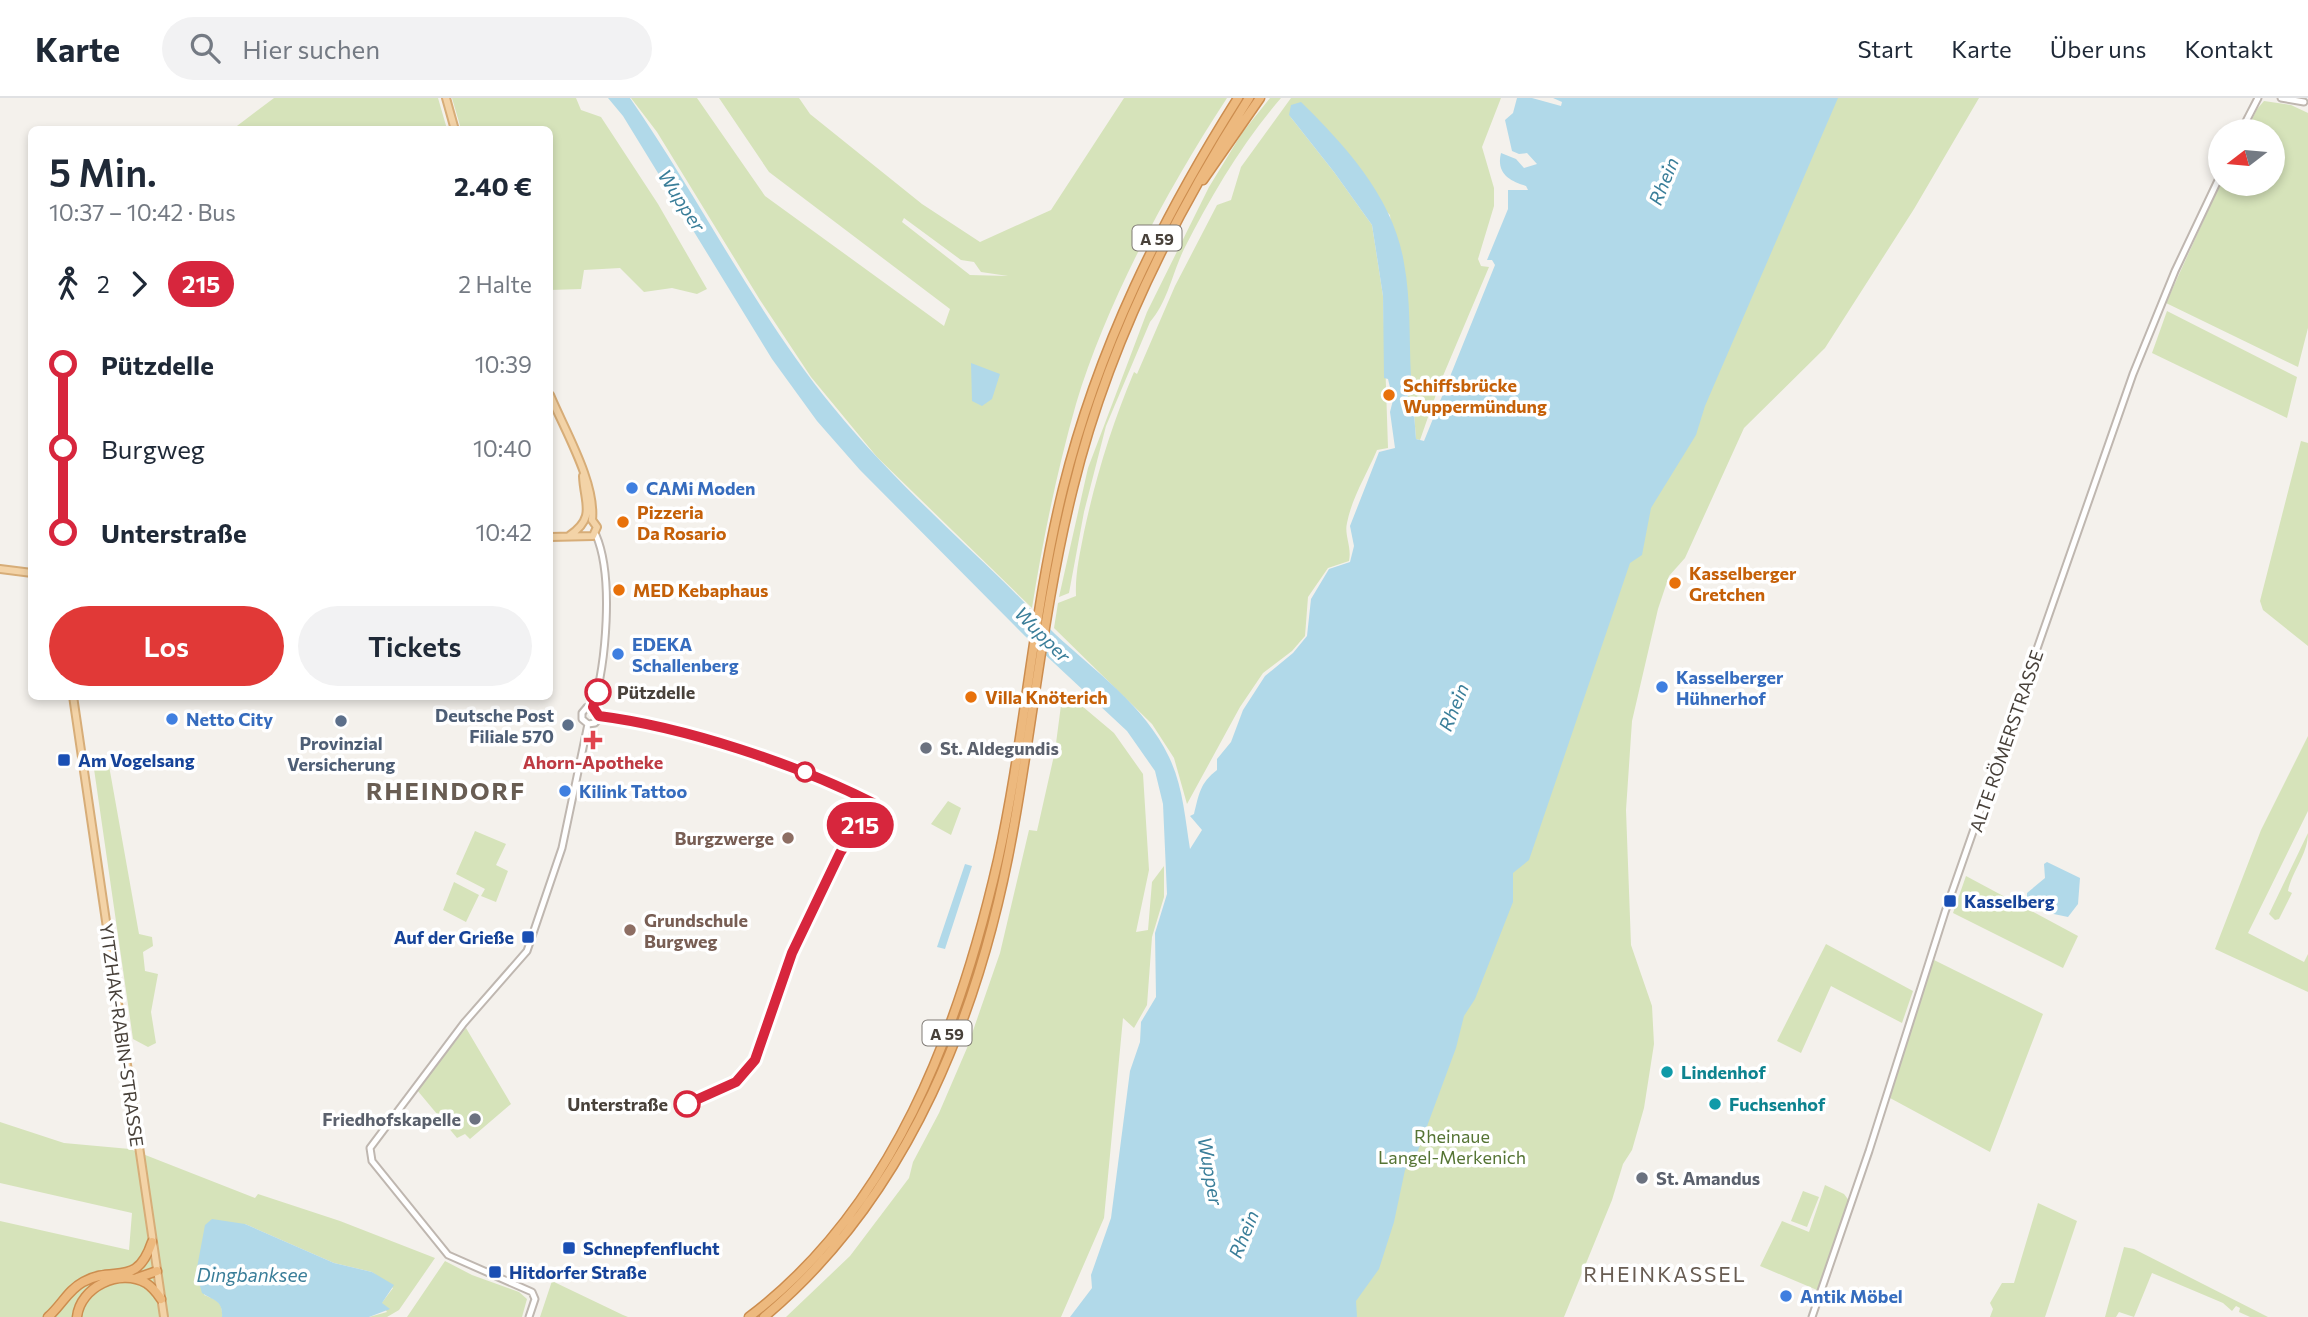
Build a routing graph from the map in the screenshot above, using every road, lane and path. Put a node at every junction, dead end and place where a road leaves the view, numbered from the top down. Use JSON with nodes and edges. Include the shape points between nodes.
{"nodes":[{"id":1,"x":446,"y":98,"type":"edge"},
{"id":2,"x":1238,"y":98,"type":"edge"},
{"id":3,"x":1248,"y":98,"type":"edge"},
{"id":4,"x":1260,"y":98,"type":"edge"},
{"id":5,"x":2258,"y":98,"type":"edge"},
{"id":6,"x":2281,"y":98,"type":"edge"},
{"id":7,"x":2304,"y":102,"type":"edge"},
{"id":8,"x":2247,"y":119,"type":"edge"},
{"id":9,"x":454,"y":126,"type":"edge"},
{"id":10,"x":2211,"y":196,"type":"edge"},
{"id":11,"x":1181,"y":212,"type":"junction"},
{"id":12,"x":553,"y":402,"type":"edge"},
{"id":13,"x":589,"y":520,"type":"junction"},
{"id":14,"x":587,"y":534,"type":"junction"},
{"id":15,"x":553,"y":537,"type":"edge"},
{"id":16,"x":1051,"y":566,"type":"junction"},
{"id":17,"x":0,"y":569,"type":"edge"},
{"id":18,"x":28,"y":572,"type":"edge"},
{"id":19,"x":74,"y":700,"type":"edge"},
{"id":20,"x":593,"y":707,"type":"junction"},
{"id":21,"x":588,"y":724,"type":"junction"},
{"id":22,"x":152,"y":1242,"type":"junction"},
{"id":23,"x":157,"y":1271,"type":"junction"},
{"id":24,"x":134,"y":1275,"type":"junction"},
{"id":25,"x":161,"y":1299,"type":"junction"},
{"id":26,"x":48,"y":1317,"type":"edge"},
{"id":27,"x":77,"y":1317,"type":"edge"},
{"id":28,"x":164,"y":1317,"type":"edge"},
{"id":29,"x":529,"y":1317,"type":"edge"},
{"id":30,"x":749,"y":1317,"type":"edge"},
{"id":31,"x":764,"y":1317,"type":"edge"},
{"id":32,"x":1812,"y":1317,"type":"edge"}],
"edges":[{"from":1,"to":9,"type":"main road"},
{"from":2,"to":16,"type":"highway","number":"A 59","via":[[1193,172],[1118,321],[1074,447]]},
{"from":3,"to":11,"type":"highway","number":"A 59"},
{"from":4,"to":11,"type":"highway"},
{"from":5,"to":8,"type":"street"},
{"from":6,"to":7,"type":"street"},
{"from":10,"to":32,"type":"street","name":"ALTE RÖMERSTRASSE","via":[[2133,374],[1945,912]]},
{"from":11,"to":16,"type":"highway","number":"A 59","via":[[1135,308],[1094,412]]},
{"from":12,"to":13,"type":"main road","via":[[593,499]]},
{"from":13,"to":14,"type":"main road"},
{"from":13,"to":14,"type":"main road","via":[[597,527]]},
{"from":14,"to":15,"type":"main road"},
{"from":14,"to":20,"type":"street","via":[[598,548],[606,615],[601,678]]},
{"from":16,"to":30,"type":"highway","number":"A 59","via":[[995,873],[971,967],[933,1066],[894,1149],[850,1215],[808,1264]]},
{"from":16,"to":31,"type":"highway","number":"A 59","via":[[1002,885],[960,1027],[911,1137],[864,1212],[817,1268]]},
{"from":17,"to":18,"type":"main road"},
{"from":19,"to":22,"type":"main road","name":"YITZHAK-RABIN-STRASSE"},
{"from":20,"to":21,"type":"street","via":[[599,719]]},
{"from":20,"to":21,"type":"street","via":[[582,713]]},
{"from":21,"to":29,"type":"street","via":[[562,848],[527,951],[464,1023],[369,1148],[376,1166],[448,1255],[527,1288],[535,1298]]},
{"from":22,"to":23,"type":"main road","name":"YITZHAK-RABIN-STRASSE"},
{"from":22,"to":24,"type":"highway"},
{"from":23,"to":24,"type":"highway"},
{"from":23,"to":25,"type":"main road","name":"YITZHAK-RABIN-STRASSE"},
{"from":24,"to":25,"type":"highway"},
{"from":24,"to":26,"type":"highway","via":[[81,1282]]},
{"from":24,"to":27,"type":"highway","via":[[91,1289],[82,1298]]},
{"from":25,"to":28,"type":"main road","name":"YITZHAK-RABIN-STRASSE"}]}
